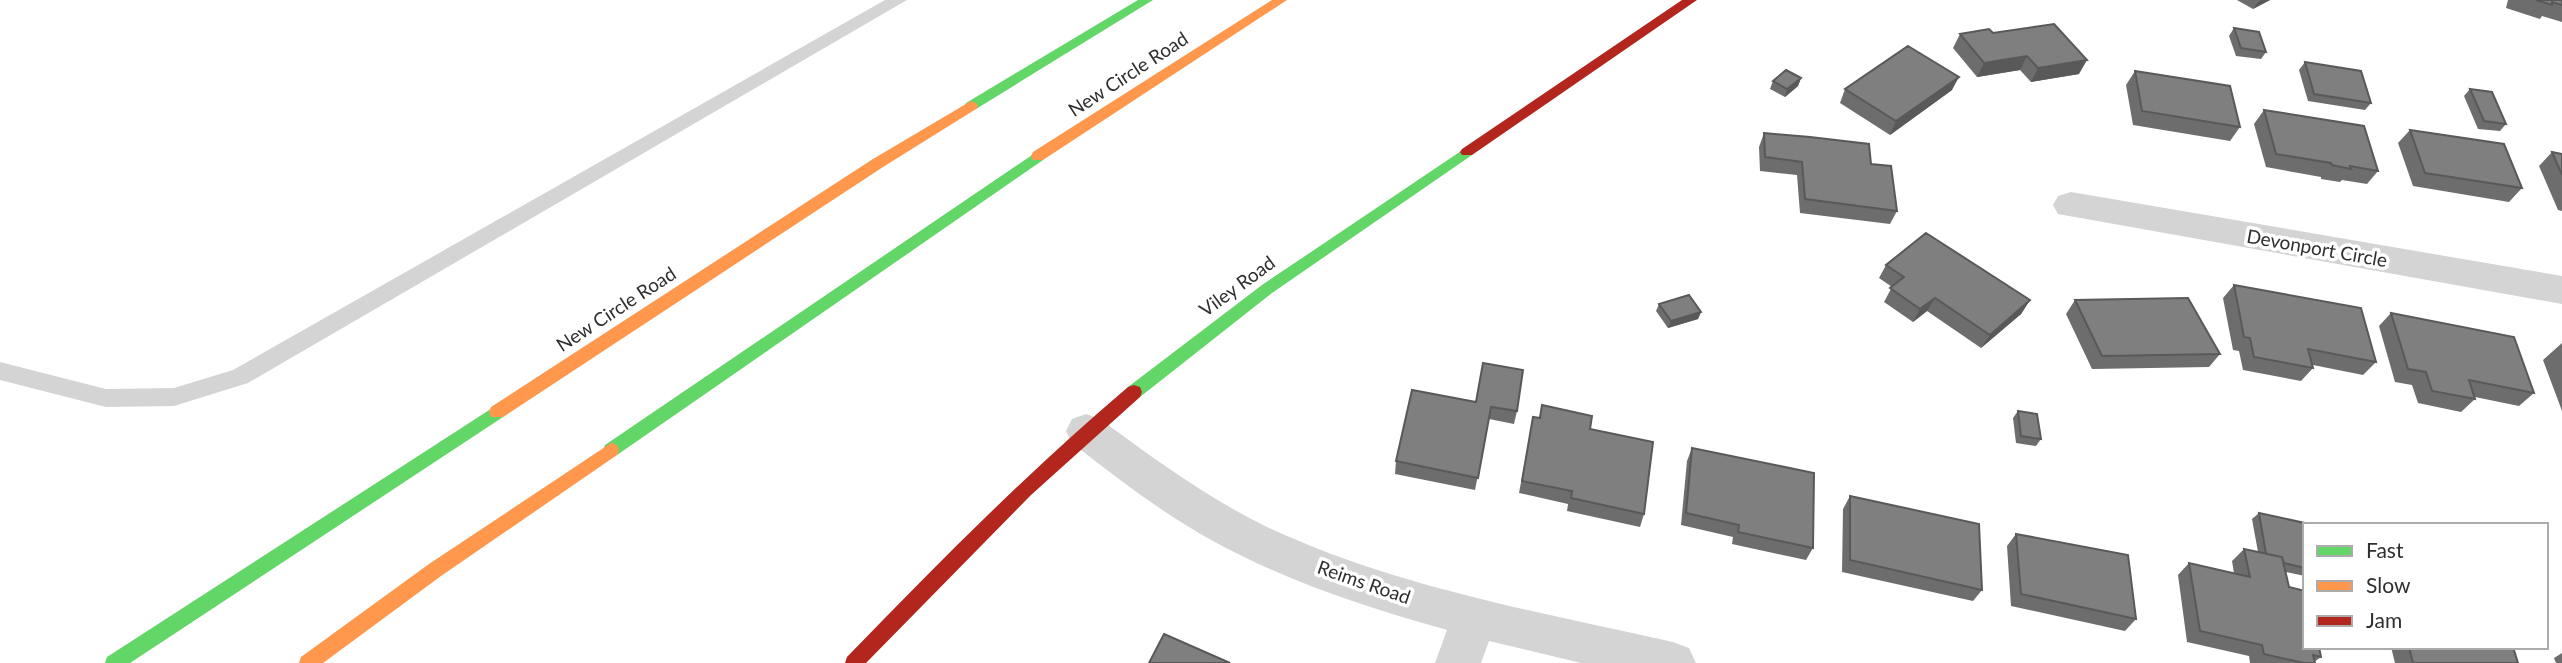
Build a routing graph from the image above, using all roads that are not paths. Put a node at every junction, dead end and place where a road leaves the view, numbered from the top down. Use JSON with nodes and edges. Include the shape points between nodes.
{"nodes":[{"id":1,"x":898,"y":0,"type":"edge"},
{"id":2,"x":1147,"y":0,"type":"edge"},
{"id":3,"x":1281,"y":0,"type":"edge"},
{"id":4,"x":1691,"y":0,"type":"edge"},
{"id":5,"x":2071,"y":205,"type":"dead end"},
{"id":6,"x":2562,"y":290,"type":"edge"},
{"id":7,"x":0,"y":371,"type":"edge"},
{"id":8,"x":1086,"y":431,"type":"junction"},
{"id":9,"x":1475,"y":617,"type":"junction"},
{"id":10,"x":114,"y":663,"type":"edge"},
{"id":11,"x":308,"y":663,"type":"edge"},
{"id":12,"x":854,"y":663,"type":"edge"},
{"id":13,"x":1458,"y":663,"type":"edge"},
{"id":14,"x":1672,"y":663,"type":"edge"}],
"edges":[{"from":1,"to":7,"type":"lane","via":[[240,377],[174,397],[106,398]]},
{"from":2,"to":10,"type":"main road","name":"New Circle Road","via":[[878,163]]},
{"from":3,"to":11,"type":"main road","name":"New Circle Road","via":[[1048,150],[435,570]]},
{"from":4,"to":8,"type":"main road","name":"Viley Road","via":[[1267,289]]},
{"from":5,"to":6,"type":"street","name":"Devonport Circle"},
{"from":8,"to":9,"type":"street","name":"Reims Road","via":[[1166,491],[1250,540],[1350,581]]},
{"from":8,"to":12,"type":"main road","name":"Viley Road","via":[[1004,507]]},
{"from":9,"to":13,"type":"street"},
{"from":9,"to":14,"type":"street","name":"Reims Road"}]}
